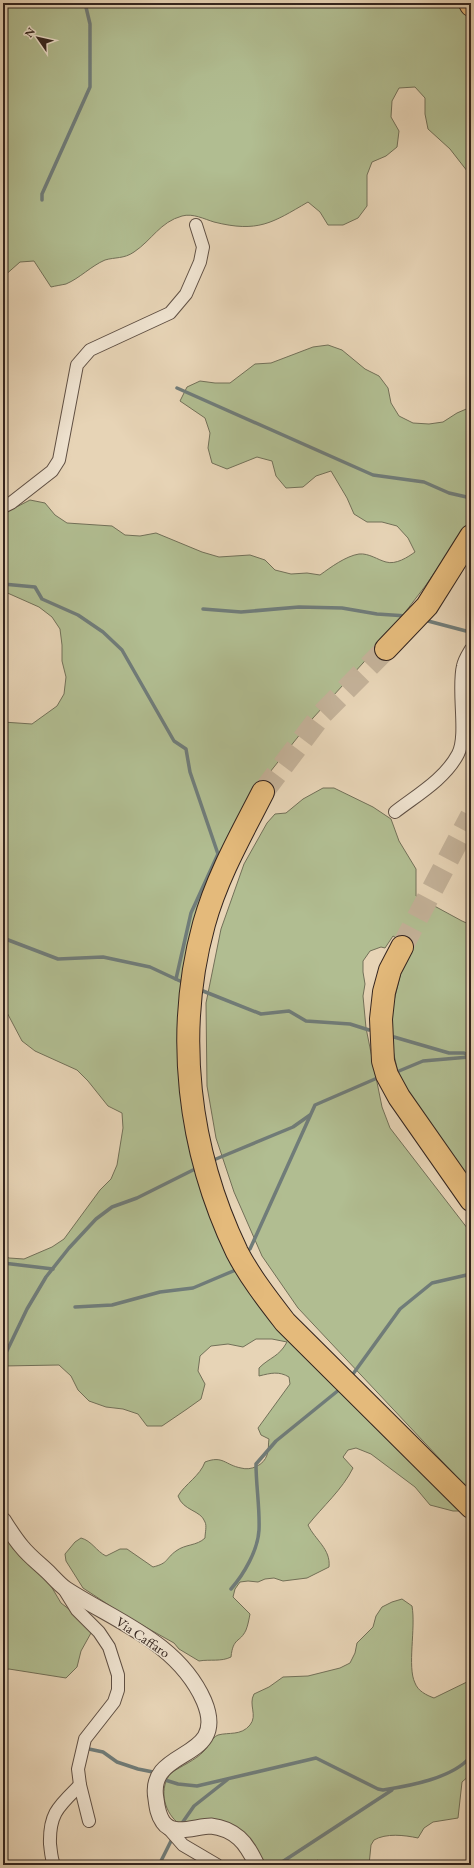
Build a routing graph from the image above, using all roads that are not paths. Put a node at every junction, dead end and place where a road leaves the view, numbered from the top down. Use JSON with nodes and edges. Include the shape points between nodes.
{"nodes":[{"id":1,"x":196,"y":225,"type":"dead end"},
{"id":2,"x":3,"y":507,"type":"edge"},
{"id":3,"x":471,"y":536,"type":"edge"},
{"id":4,"x":386,"y":649,"type":"tunnel mouth"},
{"id":5,"x":471,"y":649,"type":"edge"},
{"id":6,"x":264,"y":792,"type":"tunnel mouth"},
{"id":7,"x":395,"y":812,"type":"dead end"},
{"id":8,"x":402,"y":947,"type":"tunnel mouth"},
{"id":9,"x":471,"y":1200,"type":"edge"},
{"id":10,"x":471,"y":1507,"type":"edge"},
{"id":11,"x":3,"y":1520,"type":"edge"},
{"id":12,"x":64,"y":1588,"type":"junction"},
{"id":13,"x":80,"y":1786,"type":"junction"},
{"id":14,"x":89,"y":1821,"type":"dead end"},
{"id":15,"x":170,"y":1829,"type":"junction"},
{"id":16,"x":54,"y":1865,"type":"edge"},
{"id":17,"x":218,"y":1865,"type":"edge"},
{"id":18,"x":257,"y":1865,"type":"edge"}],
"edges":[{"from":1,"to":2,"type":"street","via":[[203,247],[200,262],[186,294],[170,313],[90,350],[77,365],[59,460],[52,471]]},
{"from":3,"to":4,"type":"highway","via":[[427,606]]},
{"from":5,"to":7,"type":"street","via":[[463,665],[462,743],[458,754],[442,776]]},
{"from":6,"to":10,"type":"highway","via":[[228,861],[205,923],[194,967],[188,1039],[191,1102],[202,1157],[221,1214],[238,1253],[265,1296],[285,1322]]},
{"from":8,"to":9,"type":"highway","via":[[390,970],[384,992],[381,1019],[385,1068],[399,1097]]},
{"from":11,"to":12,"type":"street","name":"Via Caffaro","via":[[22,1548]]},
{"from":12,"to":13,"type":"street","via":[[78,1610],[109,1647],[118,1675],[118,1690],[114,1702],[85,1739],[78,1769]]},
{"from":12,"to":15,"type":"street","name":"Via Caffaro","via":[[151,1639],[170,1654],[194,1683],[204,1700],[209,1724],[202,1741],[194,1750],[167,1765],[155,1781],[158,1813]]},
{"from":13,"to":14,"type":"street"},
{"from":13,"to":16,"type":"street","via":[[59,1806],[49,1826],[51,1859]]},
{"from":15,"to":17,"type":"street","via":[[183,1845]]},
{"from":15,"to":18,"type":"street","via":[[211,1826],[225,1830],[239,1838],[249,1849]]}]}
